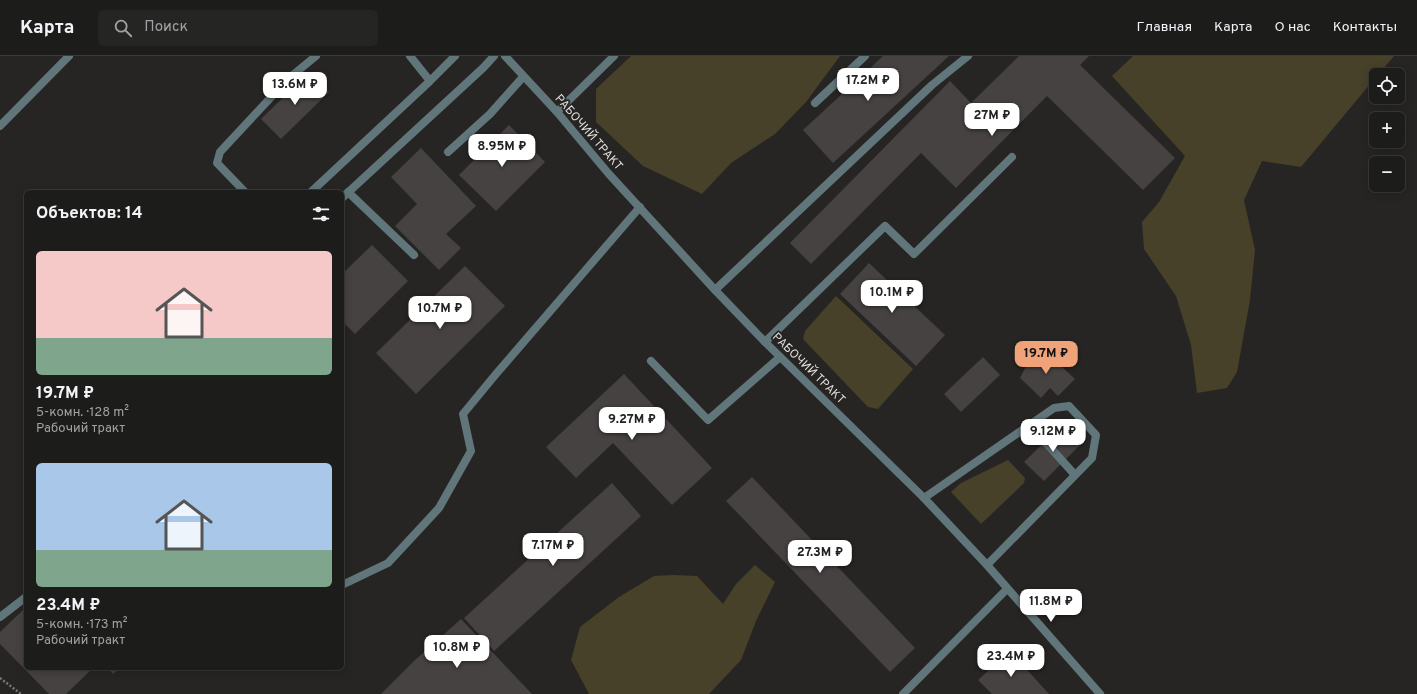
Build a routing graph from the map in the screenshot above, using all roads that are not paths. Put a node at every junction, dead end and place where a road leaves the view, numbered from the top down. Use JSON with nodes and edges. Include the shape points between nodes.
{"nodes":[{"id":1,"x":70,"y":56,"type":"edge"},
{"id":2,"x":316,"y":56,"type":"edge"},
{"id":3,"x":410,"y":56,"type":"edge"},
{"id":4,"x":455,"y":56,"type":"edge"},
{"id":5,"x":494,"y":56,"type":"edge"},
{"id":6,"x":505,"y":56,"type":"edge"},
{"id":7,"x":614,"y":56,"type":"edge"},
{"id":8,"x":865,"y":56,"type":"edge"},
{"id":9,"x":968,"y":56,"type":"edge"},
{"id":10,"x":523,"y":77,"type":"junction"},
{"id":11,"x":430,"y":81,"type":"junction"},
{"id":12,"x":815,"y":103,"type":"dead end"},
{"id":13,"x":557,"y":112,"type":"junction"},
{"id":14,"x":0,"y":126,"type":"edge"},
{"id":15,"x":448,"y":152,"type":"dead end"},
{"id":16,"x":1012,"y":156,"type":"dead end"},
{"id":17,"x":243,"y":190,"type":"edge"},
{"id":18,"x":312,"y":190,"type":"edge"},
{"id":19,"x":345,"y":195,"type":"edge"},
{"id":20,"x":640,"y":207,"type":"junction"},
{"id":21,"x":414,"y":255,"type":"dead end"},
{"id":22,"x":715,"y":290,"type":"junction"},
{"id":23,"x":765,"y":342,"type":"junction"},
{"id":24,"x":780,"y":356,"type":"junction"},
{"id":25,"x":651,"y":361,"type":"dead end"},
{"id":26,"x":1030,"y":425,"type":"junction"},
{"id":27,"x":1075,"y":475,"type":"junction"},
{"id":28,"x":924,"y":498,"type":"junction"},
{"id":29,"x":987,"y":565,"type":"junction"},
{"id":30,"x":344,"y":584,"type":"edge"},
{"id":31,"x":1007,"y":589,"type":"junction"},
{"id":32,"x":24,"y":599,"type":"edge"},
{"id":33,"x":0,"y":617,"type":"edge"},
{"id":34,"x":903,"y":694,"type":"edge"},
{"id":35,"x":1100,"y":694,"type":"edge"}],
"edges":[{"from":1,"to":14,"type":"street"},
{"from":2,"to":17,"type":"street","via":[[288,79],[220,152],[217,163]]},
{"from":3,"to":11,"type":"street"},
{"from":4,"to":11,"type":"street"},
{"from":5,"to":19,"type":"street"},
{"from":6,"to":10,"type":"street","name":"РАБОЧИЙ ТРАКТ"},
{"from":7,"to":13,"type":"street"},
{"from":8,"to":12,"type":"street"},
{"from":9,"to":22,"type":"street","via":[[932,85]]},
{"from":10,"to":13,"type":"street","name":"РАБОЧИЙ ТРАКТ"},
{"from":10,"to":15,"type":"street","via":[[490,114]]},
{"from":11,"to":18,"type":"street"},
{"from":13,"to":20,"type":"street","name":"РАБОЧИЙ ТРАКТ"},
{"from":16,"to":23,"type":"street","via":[[914,254],[885,226]]},
{"from":19,"to":21,"type":"street"},
{"from":20,"to":22,"type":"street","name":"РАБОЧИЙ ТРАКТ"},
{"from":20,"to":30,"type":"street","via":[[463,414],[471,451],[439,508],[388,563]]},
{"from":22,"to":23,"type":"street","name":"РАБОЧИЙ ТРАКТ"},
{"from":23,"to":24,"type":"street","name":"РАБОЧИЙ ТРАКТ"},
{"from":24,"to":25,"type":"street","via":[[708,420]]},
{"from":24,"to":28,"type":"street","name":"РАБОЧИЙ ТРАКТ"},
{"from":26,"to":27,"type":"street"},
{"from":26,"to":27,"type":"street","via":[[1054,408],[1069,406],[1096,435],[1092,458]]},
{"from":26,"to":28,"type":"street"},
{"from":27,"to":29,"type":"street"},
{"from":28,"to":29,"type":"street","name":"РАБОЧИЙ ТРАКТ"},
{"from":29,"to":31,"type":"street","name":"РАБОЧИЙ ТРАКТ"},
{"from":31,"to":34,"type":"street"},
{"from":31,"to":35,"type":"street","name":"РАБОЧИЙ ТРАКТ"},
{"from":32,"to":33,"type":"street"}]}
